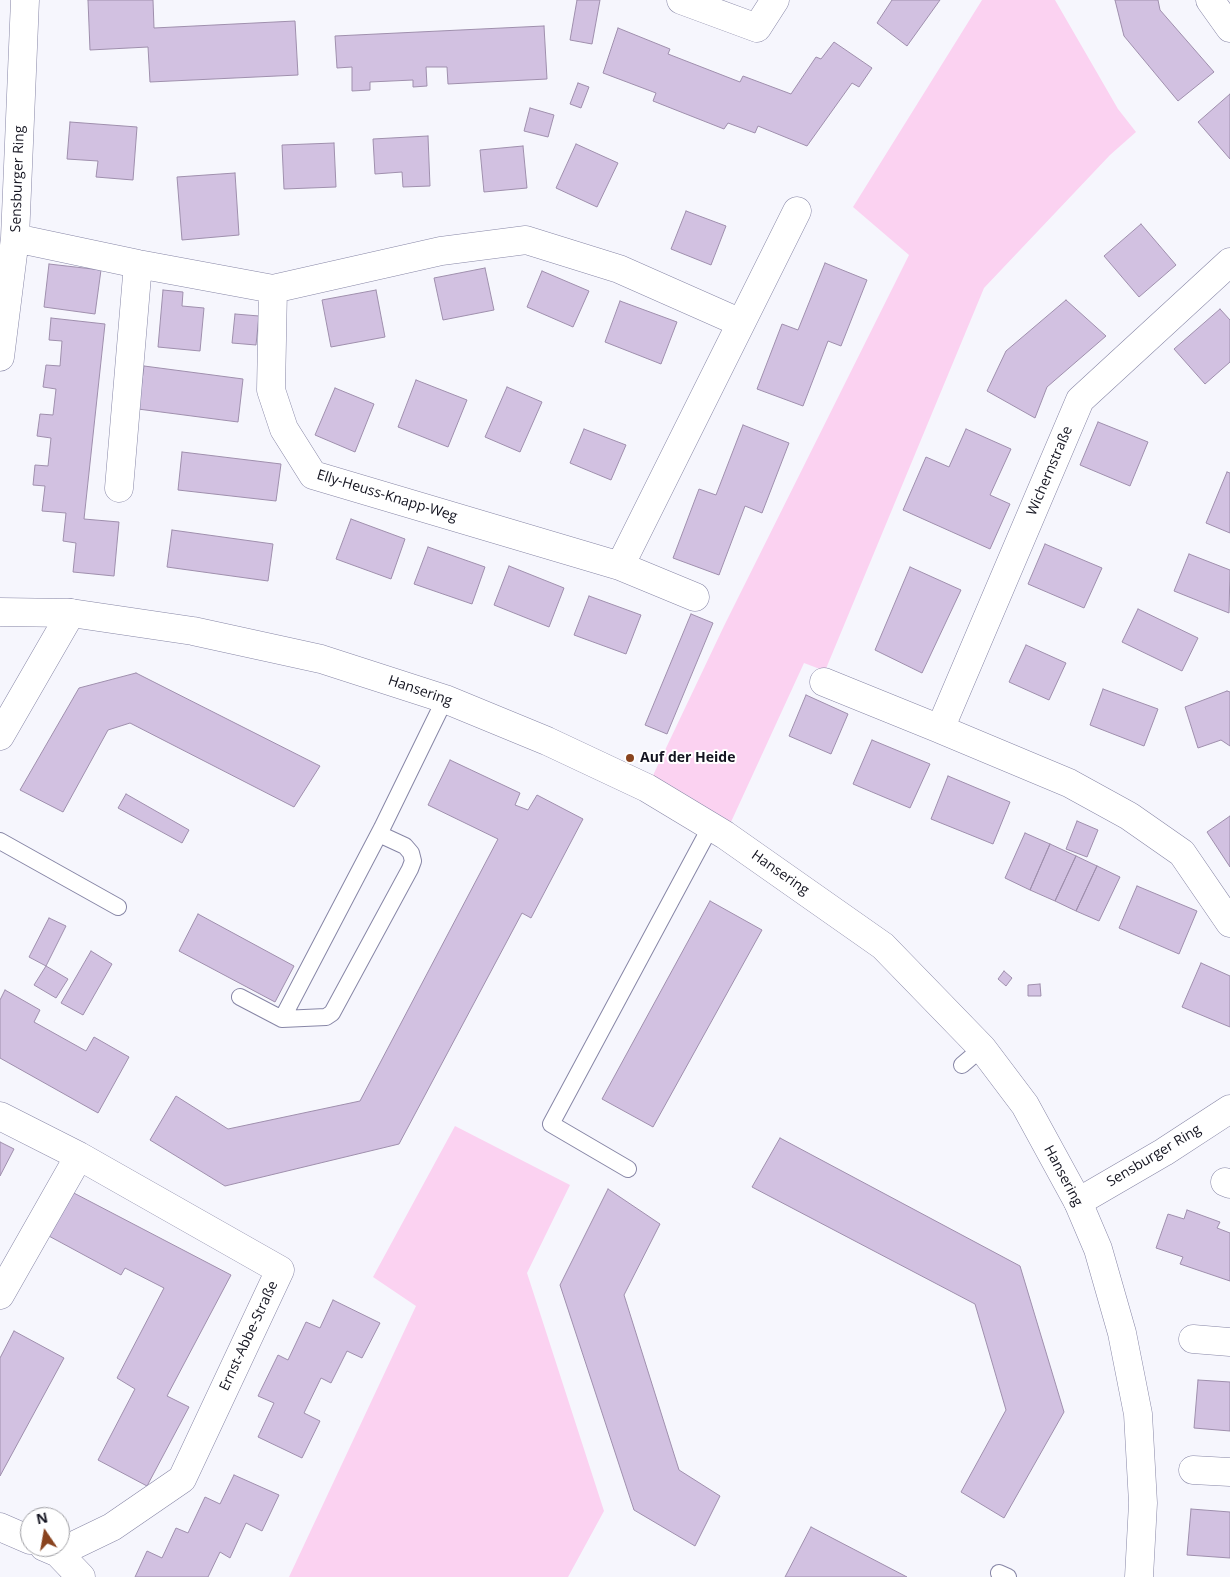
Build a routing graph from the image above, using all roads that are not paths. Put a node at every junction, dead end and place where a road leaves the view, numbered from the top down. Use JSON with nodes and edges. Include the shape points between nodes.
{"nodes":[{"id":1,"x":25,"y":0,"type":"edge"},
{"id":2,"x":681,"y":0,"type":"edge"},
{"id":3,"x":775,"y":0,"type":"edge"},
{"id":4,"x":1210,"y":0,"type":"edge"},
{"id":5,"x":1230,"y":28,"type":"edge"},
{"id":6,"x":796,"y":212,"type":"dead end"},
{"id":7,"x":15,"y":238,"type":"junction"},
{"id":8,"x":1230,"y":262,"type":"edge"},
{"id":9,"x":138,"y":264,"type":"junction"},
{"id":10,"x":273,"y":289,"type":"junction"},
{"id":11,"x":742,"y":323,"type":"junction"},
{"id":12,"x":0,"y":356,"type":"edge"},
{"id":13,"x":119,"y":488,"type":"dead end"},
{"id":14,"x":620,"y":566,"type":"junction"},
{"id":15,"x":695,"y":597,"type":"dead end"},
{"id":16,"x":0,"y":612,"type":"edge"},
{"id":17,"x":71,"y":613,"type":"junction"},
{"id":18,"x":824,"y":682,"type":"dead end"},
{"id":19,"x":446,"y":699,"type":"junction"},
{"id":20,"x":940,"y":729,"type":"junction"},
{"id":21,"x":0,"y":736,"type":"edge"},
{"id":22,"x":711,"y":826,"type":"junction"},
{"id":23,"x":379,"y":834,"type":"junction"},
{"id":24,"x":0,"y":841,"type":"edge"},
{"id":25,"x":118,"y":907,"type":"dead end"},
{"id":26,"x":1230,"y":924,"type":"edge"},
{"id":27,"x":240,"y":997,"type":"dead end"},
{"id":28,"x":282,"y":1019,"type":"junction"},
{"id":29,"x":1230,"y":1109,"type":"edge"},
{"id":30,"x":0,"y":1116,"type":"edge"},
{"id":31,"x":79,"y":1156,"type":"junction"},
{"id":32,"x":628,"y":1169,"type":"dead end"},
{"id":33,"x":1078,"y":1202,"type":"junction"},
{"id":34,"x":0,"y":1295,"type":"edge"},
{"id":35,"x":1193,"y":1339,"type":"dead end"},
{"id":36,"x":1230,"y":1342,"type":"edge"},
{"id":37,"x":1193,"y":1470,"type":"dead end"},
{"id":38,"x":1230,"y":1472,"type":"edge"},
{"id":39,"x":0,"y":1527,"type":"edge"},
{"id":40,"x":20,"y":1536,"type":"edge"},
{"id":41,"x":70,"y":1543,"type":"edge"},
{"id":42,"x":59,"y":1557,"type":"edge"},
{"id":43,"x":81,"y":1577,"type":"edge"},
{"id":44,"x":1139,"y":1577,"type":"edge"}],
"edges":[{"from":1,"to":7,"type":"street","name":"Sensburger Ring"},
{"from":2,"to":3,"type":"street","via":[[757,28]]},
{"from":4,"to":5,"type":"street"},
{"from":6,"to":11,"type":"street"},
{"from":7,"to":9,"type":"street"},
{"from":7,"to":12,"type":"street","name":"Sensburger Ring"},
{"from":8,"to":20,"type":"street","name":"Wichernstraße","via":[[1080,400]]},
{"from":9,"to":10,"type":"street"},
{"from":9,"to":13,"type":"street"},
{"from":10,"to":11,"type":"street","via":[[441,251],[526,240],[619,269]]},
{"from":10,"to":14,"type":"street","name":"Elly-Heuss-Knapp-Weg","via":[[271,390],[284,429],[313,475]]},
{"from":11,"to":14,"type":"street"},
{"from":14,"to":15,"type":"street","name":"Elly-Heuss-Knapp-Weg"},
{"from":16,"to":17,"type":"street","name":"Hansering"},
{"from":17,"to":19,"type":"street","name":"Hansering","via":[[194,631],[321,659]]},
{"from":17,"to":21,"type":"street"},
{"from":18,"to":20,"type":"street"},
{"from":19,"to":22,"type":"street","name":"Hansering","via":[[548,741],[639,784]]},
{"from":19,"to":23,"type":"lane"},
{"from":20,"to":26,"type":"street","via":[[1069,783],[1129,816],[1182,853]]},
{"from":22,"to":32,"type":"lane","via":[[551,1124]]},
{"from":22,"to":33,"type":"street","name":"Hansering","via":[[883,946],[972,1056],[1025,1106]]},
{"from":23,"to":28,"type":"lane"},
{"from":23,"to":28,"type":"lane","via":[[405,846],[413,861],[410,869],[332,1013],[326,1017]]},
{"from":24,"to":25,"type":"lane"},
{"from":27,"to":28,"type":"lane"},
{"from":29,"to":33,"type":"street","name":"Sensburger Ring"},
{"from":30,"to":31,"type":"street","name":"Ernst-Abbe-Straße"},
{"from":31,"to":34,"type":"street"},
{"from":31,"to":41,"type":"street","name":"Ernst-Abbe-Straße","via":[[280,1270],[182,1479],[112,1527]]},
{"from":33,"to":44,"type":"street","name":"Hansering","via":[[1098,1249],[1122,1332],[1138,1414],[1143,1503]]},
{"from":35,"to":36,"type":"street"},
{"from":37,"to":38,"type":"street"},
{"from":39,"to":40,"type":"street"},
{"from":42,"to":43,"type":"street","name":"Ernst-Abbe-Straße"}]}
